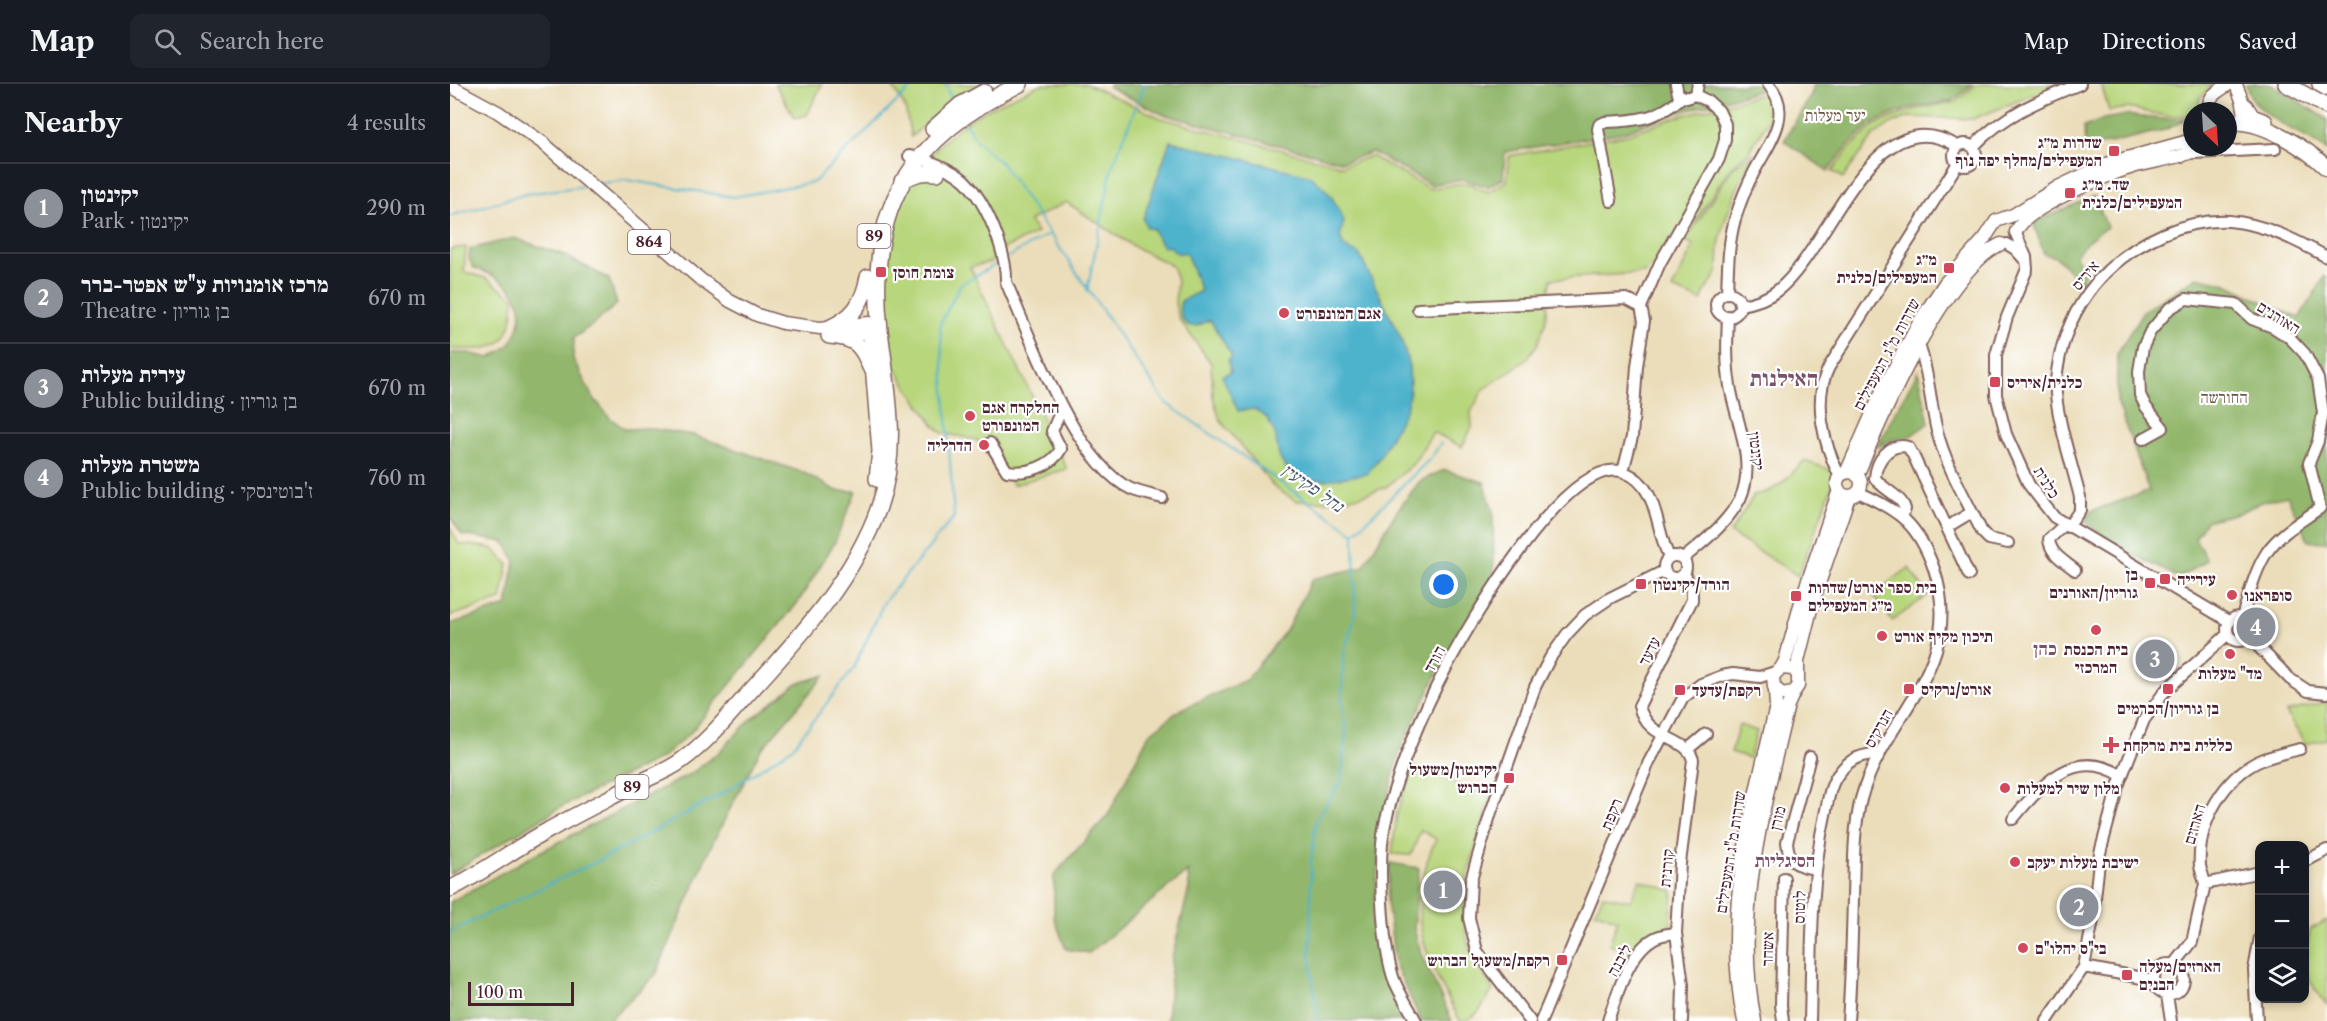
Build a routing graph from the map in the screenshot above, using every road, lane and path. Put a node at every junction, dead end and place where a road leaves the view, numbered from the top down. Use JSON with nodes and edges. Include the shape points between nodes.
{"nodes":[{"id":1,"x":999,"y":84,"type":"edge"},
{"id":2,"x":1020,"y":84,"type":"edge"},
{"id":3,"x":1677,"y":84,"type":"edge"},
{"id":4,"x":1698,"y":84,"type":"edge"},
{"id":5,"x":1768,"y":84,"type":"edge"},
{"id":6,"x":2080,"y":84,"type":"edge"},
{"id":7,"x":2286,"y":84,"type":"edge"},
{"id":8,"x":2320,"y":84,"type":"edge"},
{"id":9,"x":450,"y":86,"type":"edge"},
{"id":10,"x":2225,"y":86,"type":"edge"},
{"id":11,"x":2327,"y":88,"type":"edge"},
{"id":12,"x":450,"y":92,"type":"edge"},
{"id":13,"x":1695,"y":95,"type":"junction"},
{"id":14,"x":2240,"y":95,"type":"edge"},
{"id":15,"x":1682,"y":97,"type":"junction"},
{"id":16,"x":2209,"y":102,"type":"edge"},
{"id":17,"x":2327,"y":107,"type":"edge"},
{"id":18,"x":2237,"y":120,"type":"edge"},
{"id":19,"x":2237,"y":124,"type":"edge"},
{"id":20,"x":2183,"y":142,"type":"edge"},
{"id":21,"x":930,"y":145,"type":"junction"},
{"id":22,"x":1957,"y":147,"type":"junction"},
{"id":23,"x":1973,"y":147,"type":"junction"},
{"id":24,"x":2237,"y":149,"type":"edge"},
{"id":25,"x":2275,"y":149,"type":"dead end"},
{"id":26,"x":2183,"y":155,"type":"edge"},
{"id":27,"x":914,"y":158,"type":"junction"},
{"id":28,"x":2327,"y":159,"type":"edge"},
{"id":29,"x":1958,"y":163,"type":"junction"},
{"id":30,"x":2327,"y":168,"type":"edge"},
{"id":31,"x":935,"y":169,"type":"junction"},
{"id":32,"x":902,"y":182,"type":"junction"},
{"id":33,"x":1611,"y":201,"type":"dead end"},
{"id":34,"x":2003,"y":219,"type":"junction"},
{"id":35,"x":1990,"y":231,"type":"junction"},
{"id":36,"x":2016,"y":233,"type":"junction"},
{"id":37,"x":2004,"y":244,"type":"junction"},
{"id":38,"x":2327,"y":257,"type":"edge"},
{"id":39,"x":2027,"y":265,"type":"junction"},
{"id":40,"x":868,"y":277,"type":"junction"},
{"id":41,"x":1727,"y":293,"type":"junction"},
{"id":42,"x":1740,"y":305,"type":"junction"},
{"id":43,"x":1641,"y":307,"type":"junction"},
{"id":44,"x":1418,"y":309,"type":"dead end"},
{"id":45,"x":1728,"y":316,"type":"junction"},
{"id":46,"x":873,"y":328,"type":"junction"},
{"id":47,"x":829,"y":332,"type":"junction"},
{"id":48,"x":1918,"y":345,"type":"junction"},
{"id":49,"x":875,"y":380,"type":"junction"},
{"id":50,"x":1062,"y":408,"type":"junction"},
{"id":51,"x":2144,"y":439,"type":"dead end"},
{"id":52,"x":990,"y":443,"type":"dead end"},
{"id":53,"x":1623,"y":471,"type":"junction"},
{"id":54,"x":1848,"y":484,"type":"junction"},
{"id":55,"x":1162,"y":498,"type":"dead end"},
{"id":56,"x":1972,"y":512,"type":"junction"},
{"id":57,"x":1902,"y":516,"type":"junction"},
{"id":58,"x":2066,"y":526,"type":"junction"},
{"id":59,"x":1947,"y":527,"type":"junction"},
{"id":60,"x":2008,"y":543,"type":"dead end"},
{"id":61,"x":1669,"y":557,"type":"junction"},
{"id":62,"x":1683,"y":559,"type":"junction"},
{"id":63,"x":2075,"y":570,"type":"dead end"},
{"id":64,"x":1664,"y":571,"type":"junction"},
{"id":65,"x":1684,"y":573,"type":"junction"},
{"id":66,"x":1969,"y":575,"type":"dead end"},
{"id":67,"x":2242,"y":618,"type":"junction"},
{"id":68,"x":2230,"y":622,"type":"junction"},
{"id":69,"x":2228,"y":634,"type":"junction"},
{"id":70,"x":2249,"y":637,"type":"junction"},
{"id":71,"x":787,"y":651,"type":"junction"},
{"id":72,"x":1798,"y":675,"type":"junction"},
{"id":73,"x":1776,"y":679,"type":"junction"},
{"id":74,"x":1794,"y":692,"type":"junction"},
{"id":75,"x":2327,"y":693,"type":"edge"},
{"id":76,"x":1706,"y":734,"type":"dead end"},
{"id":77,"x":1663,"y":735,"type":"junction"},
{"id":78,"x":1688,"y":748,"type":"junction"},
{"id":79,"x":2300,"y":749,"type":"dead end"},
{"id":80,"x":1880,"y":754,"type":"junction"},
{"id":81,"x":1810,"y":757,"type":"dead end"},
{"id":82,"x":2122,"y":776,"type":"junction"},
{"id":83,"x":2013,"y":819,"type":"dead end"},
{"id":84,"x":2327,"y":850,"type":"edge"},
{"id":85,"x":2309,"y":859,"type":"edge"},
{"id":86,"x":1816,"y":870,"type":"junction"},
{"id":87,"x":2255,"y":873,"type":"edge"},
{"id":88,"x":1784,"y":878,"type":"dead end"},
{"id":89,"x":2205,"y":884,"type":"junction"},
{"id":90,"x":450,"y":889,"type":"edge"},
{"id":91,"x":1676,"y":933,"type":"junction"},
{"id":92,"x":2257,"y":949,"type":"edge"},
{"id":93,"x":2174,"y":965,"type":"junction"},
{"id":94,"x":2084,"y":968,"type":"junction"},
{"id":95,"x":2153,"y":980,"type":"junction"},
{"id":96,"x":2167,"y":995,"type":"junction"},
{"id":97,"x":1416,"y":1021,"type":"edge"},
{"id":98,"x":1530,"y":1021,"type":"edge"},
{"id":99,"x":1541,"y":1021,"type":"edge"},
{"id":100,"x":1608,"y":1021,"type":"edge"},
{"id":101,"x":1682,"y":1021,"type":"edge"},
{"id":102,"x":1744,"y":1021,"type":"edge"},
{"id":103,"x":1755,"y":1021,"type":"edge"},
{"id":104,"x":1783,"y":1021,"type":"edge"},
{"id":105,"x":1810,"y":1021,"type":"edge"},
{"id":106,"x":1848,"y":1021,"type":"edge"},
{"id":107,"x":2047,"y":1021,"type":"edge"},
{"id":108,"x":2171,"y":1021,"type":"edge"},
{"id":109,"x":2257,"y":1021,"type":"edge"}],
"edges":[{"from":1,"to":27,"type":"highway","number":"89","via":[[960,105],[924,136]]},
{"from":2,"to":21,"type":"highway","number":"89","via":[[968,112]]},
{"from":3,"to":15,"type":"street"},
{"from":4,"to":13,"type":"street"},
{"from":5,"to":41,"type":"street","via":[[1779,104],[1779,125],[1737,213]]},
{"from":6,"to":23,"type":"street","via":[[2017,113]]},
{"from":7,"to":17,"type":"highway"},
{"from":8,"to":11,"type":"highway"},
{"from":9,"to":47,"type":"main road","number":"864","via":[[498,112],[554,151],[725,298],[757,315]]},
{"from":10,"to":14,"type":"main road"},
{"from":10,"to":16,"type":"main road"},
{"from":12,"to":47,"type":"main road","number":"864","via":[[541,148],[726,306],[770,326],[806,335]]},
{"from":13,"to":15,"type":"street"},
{"from":13,"to":43,"type":"street","via":[[1714,106],[1722,117],[1726,131],[1723,149],[1660,263]]},
{"from":14,"to":18,"type":"main road","via":[[2241,118]]},
{"from":14,"to":28,"type":"highway","via":[[2252,117],[2297,137]]},
{"from":15,"to":33,"type":"street","via":[[1650,118],[1599,125]]},
{"from":19,"to":30,"type":"highway","via":[[2253,124],[2276,134]]},
{"from":20,"to":34,"type":"main road","via":[[2101,166]]},
{"from":21,"to":27,"type":"highway","number":"89"},
{"from":21,"to":31,"type":"highway","via":[[928,152]]},
{"from":22,"to":23,"type":"street","via":[[1965,143]]},
{"from":22,"to":29,"type":"street","via":[[1954,156]]},
{"from":22,"to":42,"type":"street","via":[[1917,136],[1888,147],[1868,167],[1785,284],[1767,297]]},
{"from":23,"to":29,"type":"street","via":[[1973,163]]},
{"from":24,"to":25,"type":"street"},
{"from":26,"to":36,"type":"main road","via":[[2090,183],[2031,216]]},
{"from":27,"to":31,"type":"street"},
{"from":27,"to":32,"type":"highway","number":"89"},
{"from":27,"to":40,"type":"highway","number":"89","via":[[893,181],[879,216]]},
{"from":29,"to":54,"type":"street","via":[[1823,380],[1823,425],[1833,465]]},
{"from":31,"to":32,"type":"highway"},
{"from":31,"to":50,"type":"street","via":[[963,179],[986,211],[1006,266],[1006,282]]},
{"from":32,"to":46,"type":"highway","number":"89","via":[[884,228]]},
{"from":34,"to":35,"type":"main road","via":[[1996,221]]},
{"from":34,"to":36,"type":"main road","via":[[2014,224]]},
{"from":35,"to":37,"type":"main road","via":[[1994,241]]},
{"from":35,"to":54,"type":"main road","name":"שדרות מ\"ג המעפילים","via":[[1921,319],[1883,390]]},
{"from":36,"to":37,"type":"main road","via":[[2013,240]]},
{"from":36,"to":39,"type":"street"},
{"from":37,"to":39,"type":"street","via":[[2020,253]]},
{"from":37,"to":48,"type":"main road","name":"שדרות מ\"ג המעפילים","via":[[1986,253],[1967,273]]},
{"from":38,"to":58,"type":"street","name":"איריס","via":[[2277,231],[2229,221],[2186,224],[2123,255],[2090,288],[2074,313],[2060,353],[2055,384],[2080,497],[2080,510]]},
{"from":39,"to":58,"type":"street","name":"כלנית","via":[[1996,355],[1996,395],[2006,434],[2030,485],[2054,517]]},
{"from":40,"to":46,"type":"highway","number":"89"},
{"from":40,"to":47,"type":"highway","via":[[859,307]]},
{"from":41,"to":42,"type":"street","via":[[1737,297]]},
{"from":41,"to":45,"type":"street","via":[[1719,297],[1717,306],[1720,313]]},
{"from":42,"to":45,"type":"street","via":[[1736,313]]},
{"from":43,"to":44,"type":"street","via":[[1626,299]]},
{"from":43,"to":53,"type":"street","via":[[1644,321],[1636,369],[1632,437]]},
{"from":45,"to":62,"type":"street","name":"יקינטון","via":[[1727,360],[1745,451],[1745,482],[1740,499],[1725,522]]},
{"from":46,"to":47,"type":"main road","number":"864"},
{"from":46,"to":49,"type":"highway","number":"89"},
{"from":46,"to":71,"type":"highway","number":"89","via":[[891,421],[882,498],[853,561]]},
{"from":47,"to":49,"type":"highway","via":[[861,347]]},
{"from":48,"to":54,"type":"main road","name":"שדרות מ\"ג המעפילים"},
{"from":48,"to":56,"type":"street","via":[[1944,453]]},
{"from":49,"to":71,"type":"highway","number":"89","via":[[880,451],[877,480],[865,518],[836,577]]},
{"from":50,"to":52,"type":"street","via":[[1052,431],[1061,449],[1055,459],[1019,473],[1007,471]]},
{"from":50,"to":55,"type":"street","via":[[1106,470],[1130,488]]},
{"from":51,"to":67,"type":"street","name":"האורנים","via":[[2163,428],[2140,395],[2143,347],[2169,309],[2186,299],[2236,304],[2252,319],[2290,338],[2305,354],[2318,379],[2323,413],[2309,463],[2320,508],[2282,535],[2267,552]]},
{"from":53,"to":61,"type":"street","via":[[1641,483],[1650,496]]},
{"from":53,"to":97,"type":"street","name":"הורד","via":[[1609,471],[1582,483],[1552,510],[1497,579],[1445,669],[1407,756],[1385,825],[1381,861],[1386,938],[1394,978]]},
{"from":54,"to":57,"type":"street","name":"הנרקיס"},
{"from":54,"to":72,"type":"main road","name":"שדרות מ\"ג המעפילים","via":[[1813,601]]},
{"from":54,"to":73,"type":"main road","name":"שדרות מ\"ג המעפילים","via":[[1802,598],[1785,662]]},
{"from":56,"to":59,"type":"street"},
{"from":56,"to":60,"type":"street","via":[[1989,539]]},
{"from":57,"to":59,"type":"street","via":[[1903,503],[1880,485],[1875,470],[1887,452],[1903,445],[1913,455]]},
{"from":57,"to":80,"type":"street","name":"הנרקיס","via":[[1925,546],[1939,584],[1942,614],[1934,658]]},
{"from":58,"to":63,"type":"street","name":"איריס","via":[[2049,539],[2049,546]]},
{"from":58,"to":68,"type":"street","name":"כלנית"},
{"from":59,"to":66,"type":"street"},
{"from":61,"to":62,"type":"street"},
{"from":61,"to":64,"type":"street"},
{"from":62,"to":65,"type":"street"},
{"from":64,"to":65,"type":"street","via":[[1674,578]]},
{"from":64,"to":98,"type":"street","via":[[1610,598],[1585,615],[1567,634],[1535,687],[1490,815],[1471,880],[1469,918],[1477,951]]},
{"from":65,"to":77,"type":"street","name":"עדעד","via":[[1692,589],[1692,600],[1639,706],[1648,726]]},
{"from":67,"to":68,"type":"street"},
{"from":67,"to":70,"type":"street","via":[[2251,625]]},
{"from":68,"to":69,"type":"street"},
{"from":69,"to":70,"type":"street","via":[[2238,641]]},
{"from":69,"to":82,"type":"street","via":[[2149,712]]},
{"from":70,"to":75,"type":"street","via":[[2290,679],[2308,691]]},
{"from":71,"to":90,"type":"highway","number":"89","via":[[700,746],[679,763],[546,832]]},
{"from":72,"to":73,"type":"main road","via":[[1793,669]]},
{"from":72,"to":74,"type":"main road","name":"שדרות מ\"ג המעפילים"},
{"from":73,"to":74,"type":"main road","via":[[1782,694]]},
{"from":73,"to":77,"type":"street","name":"רקפת","via":[[1733,674],[1701,684],[1683,698]]},
{"from":73,"to":102,"type":"main road","name":"שדרות מ\"ג המעפילים","via":[[1776,706],[1750,820],[1737,904],[1735,965]]},
{"from":74,"to":103,"type":"main road","name":"שדרות מ\"ג המעפילים","via":[[1766,797],[1750,888],[1746,964]]},
{"from":76,"to":78,"type":"street"},
{"from":77,"to":78,"type":"street"},
{"from":77,"to":99,"type":"street","name":"רקפת"},
{"from":78,"to":91,"type":"street","name":"קורנית","via":[[1694,768],[1680,863]]},
{"from":79,"to":89,"type":"street","name":"הארזים","via":[[2263,759],[2245,770],[2211,808],[2200,866]]},
{"from":80,"to":86,"type":"street","name":"לוטוס","via":[[1864,754],[1839,772],[1830,791]]},
{"from":80,"to":106,"type":"street","name":"הנרקיס","via":[[1861,798],[1855,835]]},
{"from":81,"to":86,"type":"street","name":"מורן","via":[[1787,842],[1795,864]]},
{"from":82,"to":83,"type":"street","via":[[2092,764],[2071,769],[2036,790]]},
{"from":82,"to":94,"type":"street","via":[[2100,854]]},
{"from":84,"to":85,"type":"street"},
{"from":86,"to":105,"type":"street","name":"לוטוס"},
{"from":87,"to":89,"type":"street"},
{"from":88,"to":104,"type":"street","name":"אשחר"},
{"from":89,"to":93,"type":"street","via":[[2192,942]]},
{"from":91,"to":100,"type":"street","name":"ליבנה","via":[[1653,938],[1635,957]]},
{"from":91,"to":101,"type":"street","name":"קורנית","via":[[1683,985]]},
{"from":92,"to":109,"type":"street","via":[[2254,970]]},
{"from":93,"to":95,"type":"street","via":[[2159,967]]},
{"from":93,"to":96,"type":"street","via":[[2183,975],[2183,985]]},
{"from":94,"to":95,"type":"street"},
{"from":94,"to":107,"type":"street"},
{"from":95,"to":96,"type":"street","via":[[2159,991]]},
{"from":96,"to":108,"type":"street"}]}
